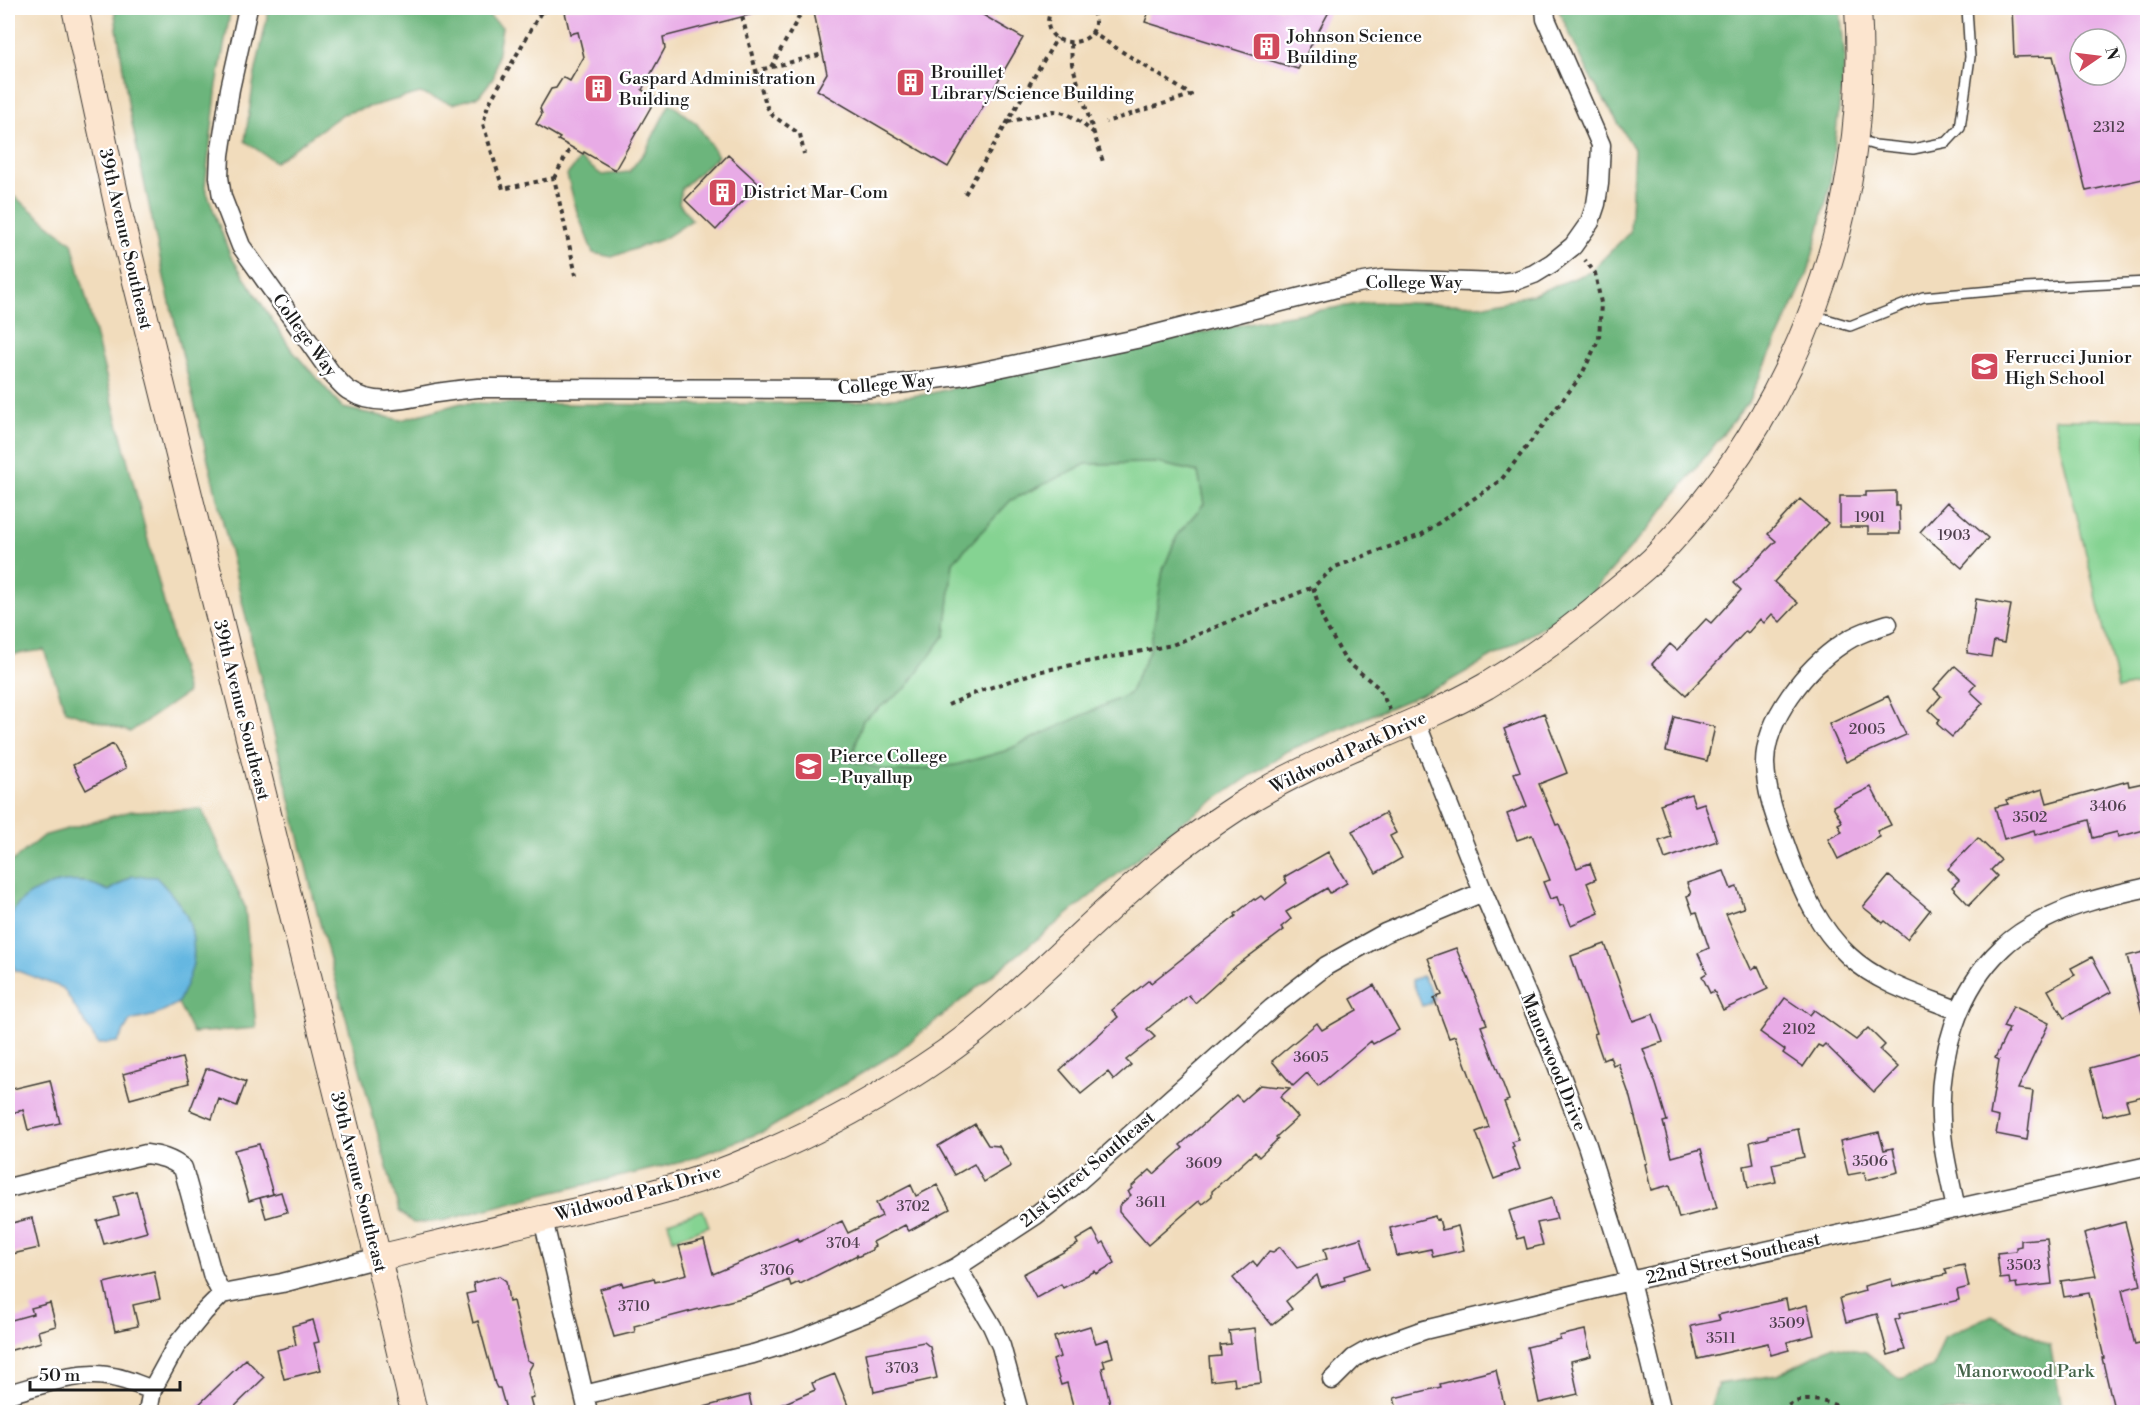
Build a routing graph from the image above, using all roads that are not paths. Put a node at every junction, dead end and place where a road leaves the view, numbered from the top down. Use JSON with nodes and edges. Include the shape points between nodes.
{"nodes":[{"id":1,"x":75,"y":8,"type":"edge"},
{"id":2,"x":248,"y":8,"type":"edge"},
{"id":3,"x":1545,"y":8,"type":"edge"},
{"id":4,"x":1858,"y":8,"type":"edge"},
{"id":5,"x":1967,"y":8,"type":"edge"},
{"id":6,"x":1855,"y":140,"type":"junction"},
{"id":7,"x":2148,"y":282,"type":"edge"},
{"id":8,"x":1812,"y":315,"type":"junction"},
{"id":9,"x":1888,"y":624,"type":"dead end"},
{"id":10,"x":1408,"y":725,"type":"junction"},
{"id":11,"x":2148,"y":887,"type":"edge"},
{"id":12,"x":1483,"y":892,"type":"junction"},
{"id":13,"x":1959,"y":1011,"type":"junction"},
{"id":14,"x":2148,"y":1166,"type":"edge"},
{"id":15,"x":8,"y":1188,"type":"edge"},
{"id":16,"x":1956,"y":1209,"type":"junction"},
{"id":17,"x":543,"y":1219,"type":"junction"},
{"id":18,"x":378,"y":1258,"type":"junction"},
{"id":19,"x":957,"y":1267,"type":"junction"},
{"id":20,"x":1630,"y":1281,"type":"junction"},
{"id":21,"x":222,"y":1294,"type":"junction"},
{"id":22,"x":1332,"y":1380,"type":"dead end"},
{"id":23,"x":152,"y":1390,"type":"junction"},
{"id":24,"x":8,"y":1394,"type":"edge"},
{"id":25,"x":586,"y":1404,"type":"edge"},
{"id":26,"x":148,"y":1413,"type":"edge"},
{"id":27,"x":414,"y":1413,"type":"edge"},
{"id":28,"x":1019,"y":1413,"type":"edge"},
{"id":29,"x":1662,"y":1413,"type":"edge"}],
"edges":[{"from":1,"to":18,"type":"street","name":"39th Avenue Southeast","via":[[120,217]]},
{"from":2,"to":3,"type":"street","name":"College Way","via":[[230,89],[219,177],[222,197],[241,246],[346,389],[372,400],[407,400],[478,388],[862,389],[964,375],[1151,336],[1328,289],[1382,279],[1515,282],[1552,263],[1573,246],[1590,222],[1600,173],[1601,145],[1546,19]]},
{"from":4,"to":6,"type":"street","name":"Wildwood Park Drive","via":[[1860,80]]},
{"from":5,"to":6,"type":"lane","via":[[1970,57],[1960,128],[1947,142],[1913,150]]},
{"from":6,"to":8,"type":"street","name":"Wildwood Park Drive","via":[[1836,240]]},
{"from":7,"to":8,"type":"lane","via":[[1923,297],[1850,326]]},
{"from":8,"to":10,"type":"street","name":"Wildwood Park Drive","via":[[1762,416],[1731,465],[1648,565],[1530,658],[1484,687]]},
{"from":9,"to":13,"type":"street","via":[[1841,644],[1803,680],[1785,704],[1768,742],[1768,796],[1809,905],[1834,940],[1878,977]]},
{"from":10,"to":12,"type":"street","name":"Manorwood Drive"},
{"from":10,"to":17,"type":"street","name":"Wildwood Park Drive","via":[[1283,780],[1207,828],[1156,867],[980,1027],[846,1115],[732,1168],[628,1200]]},
{"from":11,"to":13,"type":"street","via":[[2070,908],[2018,935],[1988,963]]},
{"from":12,"to":19,"type":"street","name":"21st Street Southeast","via":[[1385,933],[1326,966],[1272,1008],[1072,1187]]},
{"from":12,"to":20,"type":"street","name":"Manorwood Drive","via":[[1557,1065]]},
{"from":13,"to":16,"type":"street","via":[[1945,1064],[1940,1118]]},
{"from":14,"to":16,"type":"street","name":"22nd Street Southeast"},
{"from":15,"to":21,"type":"street","via":[[146,1154],[174,1161],[183,1168],[213,1277]]},
{"from":16,"to":20,"type":"street","name":"22nd Street Southeast"},
{"from":17,"to":18,"type":"street","name":"Wildwood Park Drive"},
{"from":17,"to":25,"type":"street"},
{"from":18,"to":21,"type":"street"},
{"from":18,"to":27,"type":"street","name":"39th Avenue Southeast"},
{"from":19,"to":25,"type":"street","name":"21st Street Southeast","via":[[878,1308],[796,1341]]},
{"from":19,"to":28,"type":"street","via":[[1001,1346]]},
{"from":20,"to":22,"type":"street","name":"22nd Street Southeast","via":[[1402,1336],[1354,1358]]},
{"from":20,"to":29,"type":"street","name":"Manorwood Drive"},
{"from":21,"to":23,"type":"street","via":[[176,1346]]},
{"from":23,"to":24,"type":"street","via":[[127,1380],[86,1376]]},
{"from":23,"to":26,"type":"street"}]}
